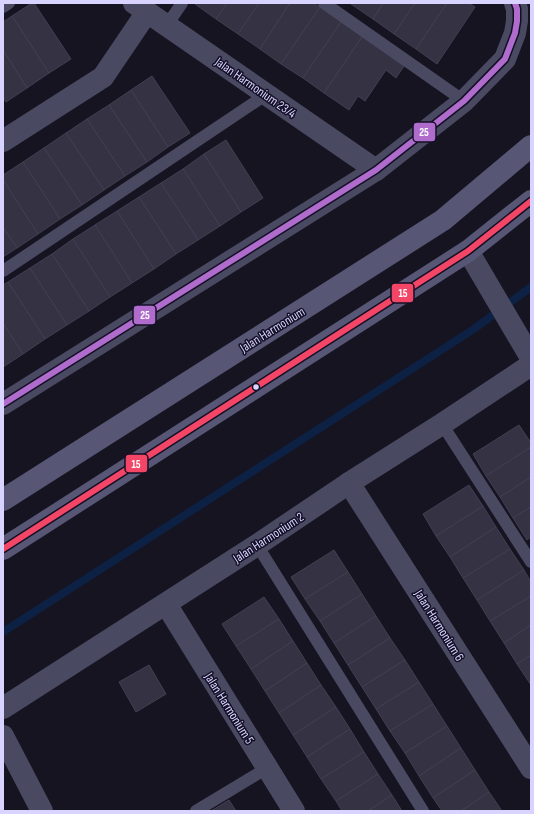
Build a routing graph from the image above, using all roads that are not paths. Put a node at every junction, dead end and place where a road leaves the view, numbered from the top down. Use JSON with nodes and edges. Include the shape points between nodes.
{"nodes":[{"id":1,"x":9,"y":3,"type":"edge"},
{"id":2,"x":182,"y":3,"type":"edge"},
{"id":3,"x":324,"y":3,"type":"edge"},
{"id":4,"x":515,"y":3,"type":"edge"},
{"id":5,"x":3,"y":7,"type":"edge"},
{"id":6,"x":141,"y":7,"type":"edge"},
{"id":7,"x":167,"y":25,"type":"junction"},
{"id":8,"x":267,"y":94,"type":"junction"},
{"id":9,"x":464,"y":101,"type":"junction"},
{"id":10,"x":3,"y":141,"type":"edge"},
{"id":11,"x":531,"y":146,"type":"edge"},
{"id":12,"x":376,"y":170,"type":"junction"},
{"id":13,"x":531,"y":201,"type":"edge"},
{"id":14,"x":468,"y":251,"type":"junction"},
{"id":15,"x":3,"y":271,"type":"edge"},
{"id":16,"x":531,"y":358,"type":"edge"},
{"id":17,"x":531,"y":365,"type":"edge"},
{"id":18,"x":3,"y":404,"type":"edge"},
{"id":19,"x":442,"y":424,"type":"junction"},
{"id":20,"x":349,"y":483,"type":"junction"},
{"id":21,"x":3,"y":500,"type":"edge"},
{"id":22,"x":257,"y":545,"type":"junction"},
{"id":23,"x":3,"y":549,"type":"edge"},
{"id":24,"x":531,"y":562,"type":"edge"},
{"id":25,"x":166,"y":604,"type":"junction"},
{"id":26,"x":3,"y":708,"type":"edge"},
{"id":27,"x":3,"y":736,"type":"edge"},
{"id":28,"x":268,"y":768,"type":"junction"},
{"id":29,"x":531,"y":768,"type":"edge"},
{"id":30,"x":42,"y":811,"type":"edge"},
{"id":31,"x":196,"y":811,"type":"edge"},
{"id":32,"x":294,"y":811,"type":"edge"},
{"id":33,"x":423,"y":811,"type":"edge"}],
"edges":[{"from":1,"to":5,"type":"lane"},
{"from":2,"to":7,"type":"lane"},
{"from":3,"to":9,"type":"lane"},
{"from":4,"to":9,"type":"street","via":[[515,33],[505,59]]},
{"from":6,"to":7,"type":"street","name":"Jalan Harmonium 23/4"},
{"from":6,"to":10,"type":"street","via":[[103,77]]},
{"from":7,"to":8,"type":"street","name":"Jalan Harmonium 23/4"},
{"from":8,"to":12,"type":"street","name":"Jalan Harmonium 23/4"},
{"from":8,"to":15,"type":"lane"},
{"from":9,"to":12,"type":"street"},
{"from":11,"to":21,"type":"main road","name":"Jalan Harmonium","via":[[443,220]]},
{"from":12,"to":18,"type":"street"},
{"from":13,"to":14,"type":"main road"},
{"from":14,"to":16,"type":"street"},
{"from":14,"to":23,"type":"main road"},
{"from":17,"to":19,"type":"street","name":"Jalan Harmonium 2"},
{"from":19,"to":20,"type":"street","name":"Jalan Harmonium 2"},
{"from":19,"to":24,"type":"lane"},
{"from":20,"to":22,"type":"street","name":"Jalan Harmonium 2"},
{"from":20,"to":29,"type":"street","name":"Jalan Harmonium 6"},
{"from":22,"to":25,"type":"street","name":"Jalan Harmonium 2"},
{"from":22,"to":33,"type":"lane"},
{"from":25,"to":26,"type":"street","name":"Jalan Harmonium 2"},
{"from":25,"to":28,"type":"street","name":"Jalan Harmonium 5"},
{"from":27,"to":30,"type":"street"},
{"from":28,"to":31,"type":"lane"},
{"from":28,"to":32,"type":"street","name":"Jalan Harmonium 5"}]}
